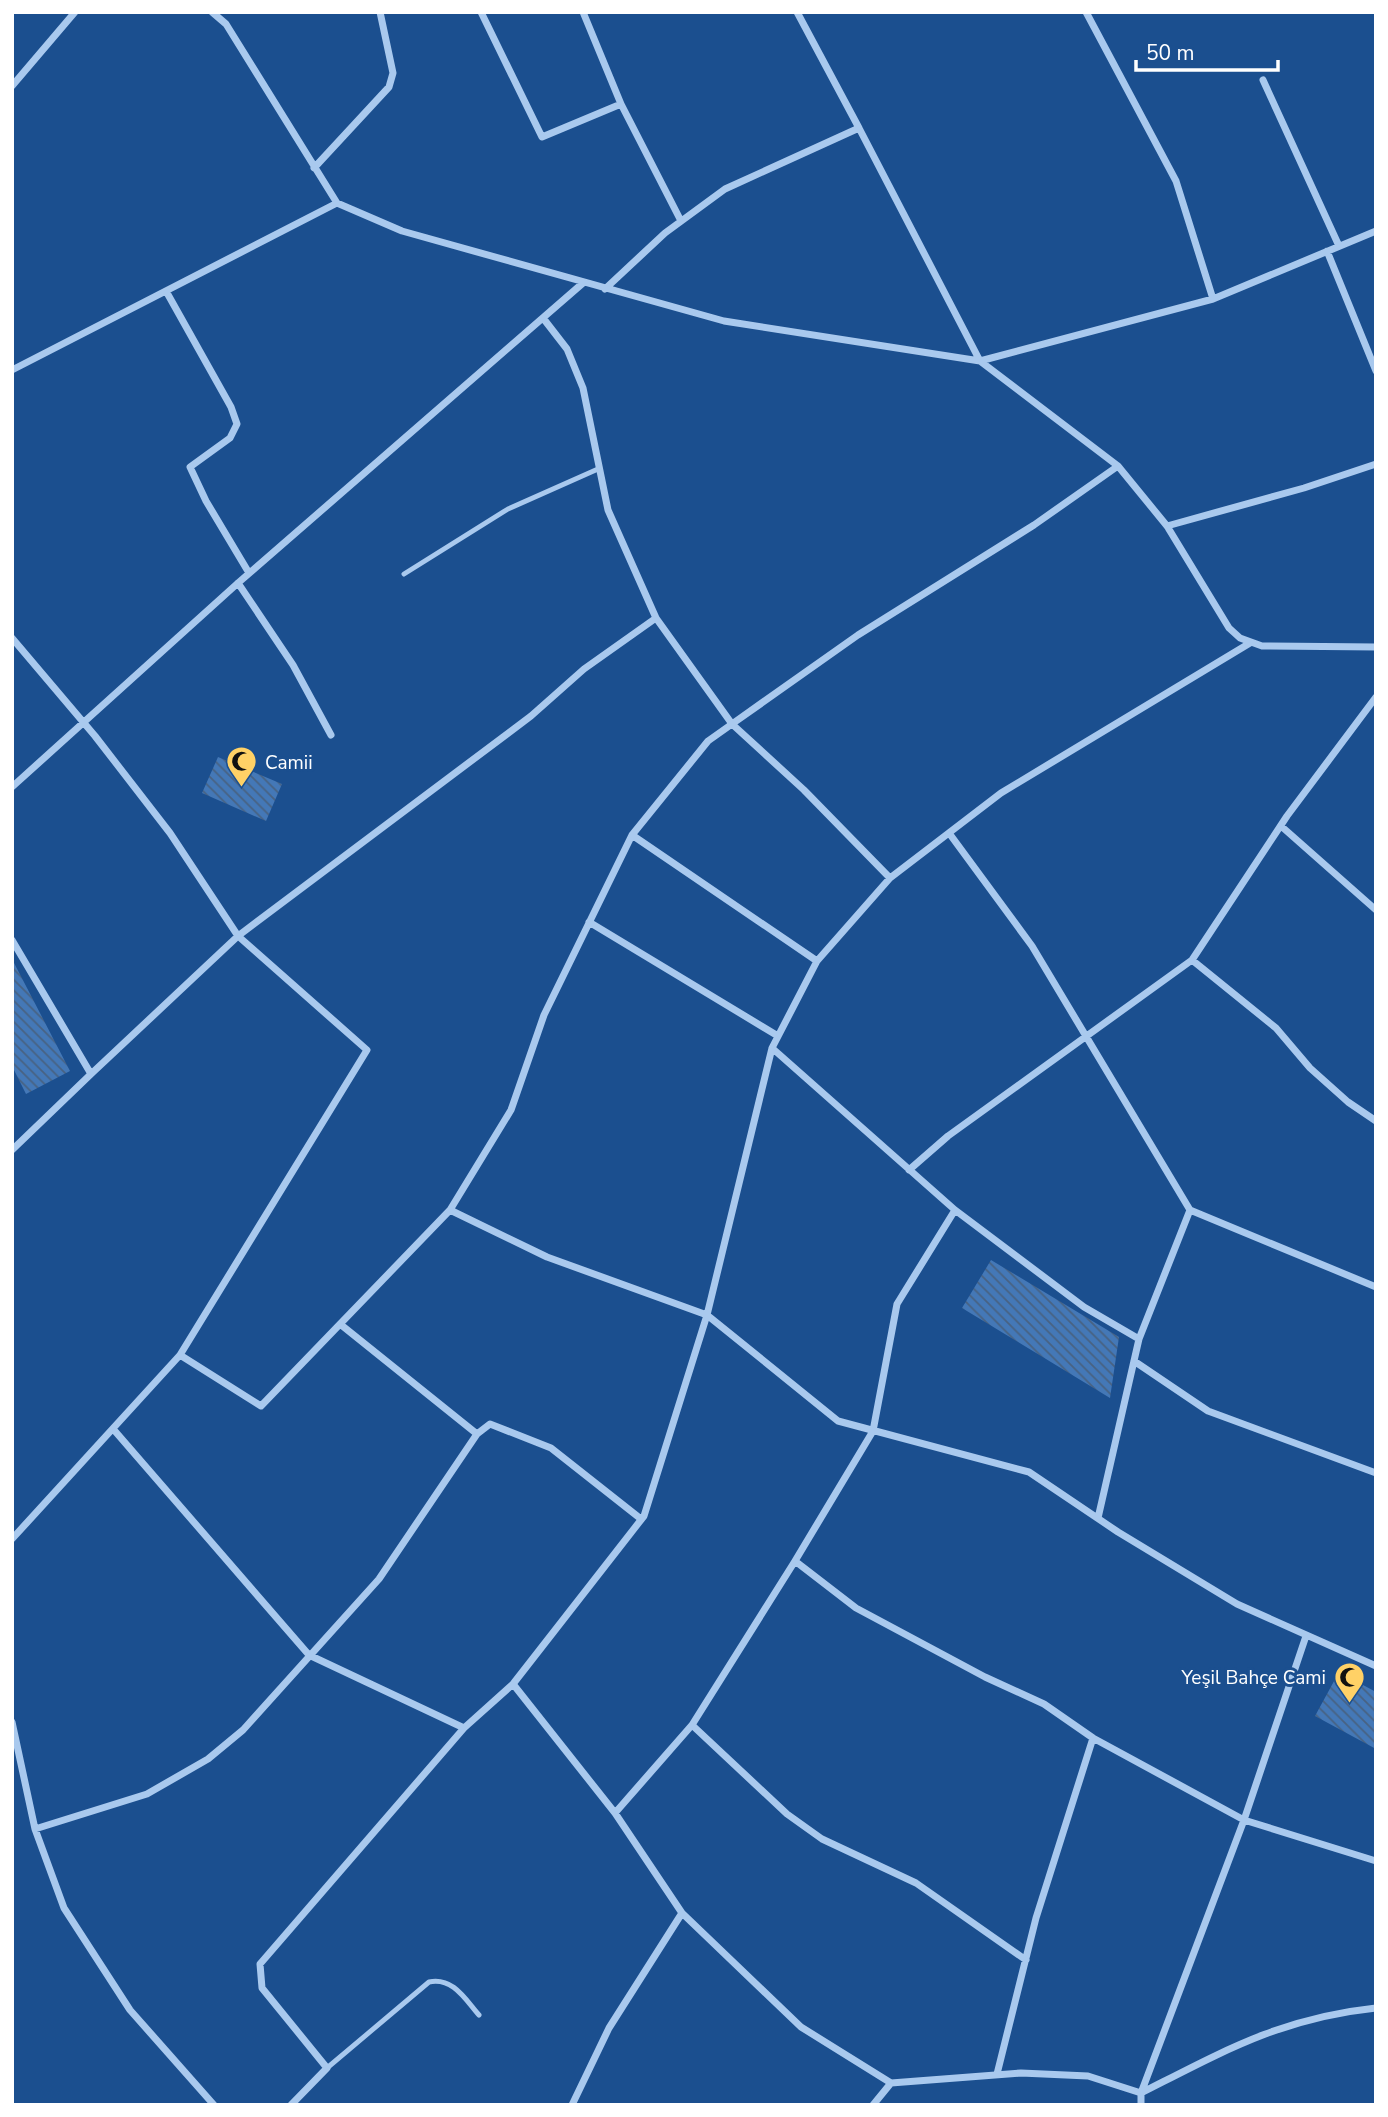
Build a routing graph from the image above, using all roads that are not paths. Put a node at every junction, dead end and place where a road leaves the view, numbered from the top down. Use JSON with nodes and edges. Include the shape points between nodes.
{"nodes":[{"id":1,"x":75,"y":12,"type":"edge"},
{"id":2,"x":212,"y":12,"type":"edge"},
{"id":3,"x":380,"y":12,"type":"edge"},
{"id":4,"x":481,"y":12,"type":"edge"},
{"id":5,"x":583,"y":12,"type":"edge"},
{"id":6,"x":797,"y":12,"type":"edge"},
{"id":7,"x":1086,"y":12,"type":"edge"},
{"id":8,"x":1263,"y":80,"type":"dead end"},
{"id":9,"x":12,"y":86,"type":"edge"},
{"id":10,"x":621,"y":104,"type":"junction"},
{"id":11,"x":859,"y":128,"type":"junction"},
{"id":12,"x":314,"y":168,"type":"junction"},
{"id":13,"x":337,"y":202,"type":"junction"},
{"id":14,"x":681,"y":221,"type":"junction"},
{"id":15,"x":1376,"y":231,"type":"edge"},
{"id":16,"x":1339,"y":246,"type":"junction"},
{"id":17,"x":1327,"y":251,"type":"junction"},
{"id":18,"x":583,"y":283,"type":"junction"},
{"id":19,"x":605,"y":289,"type":"junction"},
{"id":20,"x":166,"y":291,"type":"junction"},
{"id":21,"x":1213,"y":299,"type":"junction"},
{"id":22,"x":542,"y":318,"type":"junction"},
{"id":23,"x":980,"y":361,"type":"junction"},
{"id":24,"x":12,"y":370,"type":"edge"},
{"id":25,"x":1376,"y":371,"type":"edge"},
{"id":26,"x":1376,"y":464,"type":"edge"},
{"id":27,"x":1118,"y":466,"type":"junction"},
{"id":28,"x":598,"y":469,"type":"junction"},
{"id":29,"x":1167,"y":526,"type":"junction"},
{"id":30,"x":249,"y":573,"type":"junction"},
{"id":31,"x":404,"y":574,"type":"dead end"},
{"id":32,"x":238,"y":583,"type":"junction"},
{"id":33,"x":656,"y":618,"type":"junction"},
{"id":34,"x":12,"y":638,"type":"edge"},
{"id":35,"x":1250,"y":643,"type":"junction"},
{"id":36,"x":1376,"y":647,"type":"edge"},
{"id":37,"x":1376,"y":697,"type":"edge"},
{"id":38,"x":84,"y":723,"type":"junction"},
{"id":39,"x":732,"y":724,"type":"junction"},
{"id":40,"x":331,"y":735,"type":"dead end"},
{"id":41,"x":12,"y":786,"type":"edge"},
{"id":42,"x":1281,"y":826,"type":"junction"},
{"id":43,"x":949,"y":833,"type":"junction"},
{"id":44,"x":632,"y":835,"type":"junction"},
{"id":45,"x":890,"y":878,"type":"junction"},
{"id":46,"x":1376,"y":911,"type":"edge"},
{"id":47,"x":589,"y":922,"type":"junction"},
{"id":48,"x":238,"y":936,"type":"junction"},
{"id":49,"x":12,"y":940,"type":"edge"},
{"id":50,"x":1192,"y":960,"type":"junction"},
{"id":51,"x":817,"y":961,"type":"junction"},
{"id":52,"x":778,"y":1036,"type":"junction"},
{"id":53,"x":1087,"y":1037,"type":"junction"},
{"id":54,"x":772,"y":1048,"type":"junction"},
{"id":55,"x":91,"y":1074,"type":"junction"},
{"id":56,"x":1376,"y":1121,"type":"edge"},
{"id":57,"x":12,"y":1150,"type":"edge"},
{"id":58,"x":909,"y":1170,"type":"junction"},
{"id":59,"x":450,"y":1210,"type":"junction"},
{"id":60,"x":955,"y":1210,"type":"junction"},
{"id":61,"x":1190,"y":1210,"type":"junction"},
{"id":62,"x":1376,"y":1287,"type":"edge"},
{"id":63,"x":707,"y":1315,"type":"junction"},
{"id":64,"x":340,"y":1324,"type":"junction"},
{"id":65,"x":1139,"y":1339,"type":"junction"},
{"id":66,"x":180,"y":1355,"type":"junction"},
{"id":67,"x":1134,"y":1361,"type":"junction"},
{"id":68,"x":114,"y":1430,"type":"junction"},
{"id":69,"x":873,"y":1431,"type":"junction"},
{"id":70,"x":477,"y":1434,"type":"junction"},
{"id":71,"x":1376,"y":1473,"type":"edge"},
{"id":72,"x":1098,"y":1518,"type":"junction"},
{"id":73,"x":641,"y":1520,"type":"junction"},
{"id":74,"x":12,"y":1539,"type":"edge"},
{"id":75,"x":795,"y":1561,"type":"junction"},
{"id":76,"x":1306,"y":1636,"type":"junction"},
{"id":77,"x":309,"y":1655,"type":"junction"},
{"id":78,"x":1376,"y":1666,"type":"edge"},
{"id":79,"x":513,"y":1684,"type":"junction"},
{"id":80,"x":12,"y":1722,"type":"edge"},
{"id":81,"x":692,"y":1725,"type":"junction"},
{"id":82,"x":464,"y":1728,"type":"junction"},
{"id":83,"x":1093,"y":1738,"type":"junction"},
{"id":84,"x":615,"y":1813,"type":"junction"},
{"id":85,"x":1244,"y":1820,"type":"junction"},
{"id":86,"x":35,"y":1829,"type":"junction"},
{"id":87,"x":1376,"y":1861,"type":"edge"},
{"id":88,"x":682,"y":1913,"type":"junction"},
{"id":89,"x":1026,"y":1960,"type":"junction"},
{"id":90,"x":1376,"y":2008,"type":"edge"},
{"id":91,"x":479,"y":2015,"type":"dead end"},
{"id":92,"x":327,"y":2068,"type":"junction"},
{"id":93,"x":997,"y":2074,"type":"junction"},
{"id":94,"x":891,"y":2083,"type":"junction"},
{"id":95,"x":1140,"y":2093,"type":"junction"},
{"id":96,"x":215,"y":2105,"type":"edge"},
{"id":97,"x":291,"y":2105,"type":"edge"},
{"id":98,"x":572,"y":2105,"type":"edge"},
{"id":99,"x":873,"y":2105,"type":"edge"},
{"id":100,"x":1141,"y":2105,"type":"edge"}],
"edges":[{"from":1,"to":9,"type":"street"},
{"from":2,"to":12,"type":"street","via":[[226,24]]},
{"from":3,"to":12,"type":"street","via":[[393,73],[389,87]]},
{"from":4,"to":10,"type":"street","via":[[542,136]]},
{"from":5,"to":10,"type":"street"},
{"from":6,"to":11,"type":"street"},
{"from":7,"to":21,"type":"street","via":[[1176,181]]},
{"from":8,"to":16,"type":"street"},
{"from":10,"to":14,"type":"street"},
{"from":11,"to":14,"type":"street","via":[[725,189]]},
{"from":11,"to":23,"type":"street"},
{"from":12,"to":13,"type":"street"},
{"from":13,"to":18,"type":"street","via":[[402,231]]},
{"from":13,"to":20,"type":"street"},
{"from":14,"to":19,"type":"street"},
{"from":15,"to":16,"type":"street"},
{"from":16,"to":17,"type":"street"},
{"from":17,"to":21,"type":"street"},
{"from":17,"to":25,"type":"street"},
{"from":18,"to":19,"type":"street"},
{"from":18,"to":22,"type":"street"},
{"from":19,"to":23,"type":"street","via":[[724,321]]},
{"from":20,"to":24,"type":"street"},
{"from":20,"to":30,"type":"street","via":[[237,424],[230,438],[190,467]]},
{"from":21,"to":23,"type":"street"},
{"from":22,"to":28,"type":"street","via":[[567,349],[583,388]]},
{"from":22,"to":30,"type":"street"},
{"from":23,"to":27,"type":"street"},
{"from":26,"to":29,"type":"street"},
{"from":27,"to":29,"type":"street"},
{"from":27,"to":39,"type":"street","via":[[1034,525],[858,635]]},
{"from":28,"to":31,"type":"lane","via":[[508,509]]},
{"from":28,"to":33,"type":"street","via":[[608,510]]},
{"from":29,"to":35,"type":"street","via":[[1229,628]]},
{"from":30,"to":32,"type":"street"},
{"from":32,"to":38,"type":"street"},
{"from":32,"to":40,"type":"street","via":[[293,664]]},
{"from":33,"to":39,"type":"street"},
{"from":33,"to":48,"type":"street"},
{"from":34,"to":38,"type":"street"},
{"from":35,"to":36,"type":"street"},
{"from":35,"to":43,"type":"street","via":[[1001,793]]},
{"from":37,"to":42,"type":"street"},
{"from":38,"to":41,"type":"street"},
{"from":38,"to":48,"type":"street","via":[[170,833]]},
{"from":39,"to":44,"type":"street","via":[[708,741]]},
{"from":39,"to":45,"type":"street"},
{"from":42,"to":46,"type":"street"},
{"from":42,"to":50,"type":"street"},
{"from":43,"to":45,"type":"street"},
{"from":43,"to":53,"type":"street","via":[[1032,946]]},
{"from":44,"to":47,"type":"street"},
{"from":44,"to":51,"type":"street"},
{"from":45,"to":51,"type":"street"},
{"from":47,"to":52,"type":"street"},
{"from":47,"to":59,"type":"street","via":[[544,1015],[511,1110]]},
{"from":48,"to":55,"type":"street"},
{"from":48,"to":66,"type":"street","via":[[367,1050]]},
{"from":49,"to":55,"type":"street"},
{"from":50,"to":53,"type":"street"},
{"from":50,"to":56,"type":"street","via":[[1276,1028],[1310,1068],[1348,1102]]},
{"from":51,"to":52,"type":"street"},
{"from":52,"to":54,"type":"street"},
{"from":53,"to":58,"type":"street","via":[[948,1136]]},
{"from":53,"to":61,"type":"street"},
{"from":54,"to":58,"type":"street"},
{"from":54,"to":63,"type":"street"},
{"from":55,"to":57,"type":"street"},
{"from":58,"to":60,"type":"street"},
{"from":59,"to":63,"type":"street","via":[[547,1257]]},
{"from":59,"to":64,"type":"street"},
{"from":60,"to":65,"type":"street","via":[[1084,1307]]},
{"from":60,"to":69,"type":"street","via":[[897,1304]]},
{"from":61,"to":62,"type":"street"},
{"from":61,"to":65,"type":"street"},
{"from":63,"to":69,"type":"street","via":[[838,1421]]},
{"from":63,"to":73,"type":"street"},
{"from":64,"to":66,"type":"street","via":[[261,1406]]},
{"from":64,"to":70,"type":"street"},
{"from":65,"to":67,"type":"street"},
{"from":66,"to":68,"type":"street"},
{"from":67,"to":71,"type":"street","via":[[1208,1411]]},
{"from":67,"to":72,"type":"street"},
{"from":68,"to":74,"type":"street"},
{"from":68,"to":77,"type":"street"},
{"from":69,"to":72,"type":"street","via":[[1029,1472]]},
{"from":69,"to":75,"type":"street"},
{"from":70,"to":73,"type":"street","via":[[490,1424],[551,1448]]},
{"from":70,"to":77,"type":"street","via":[[379,1578]]},
{"from":72,"to":76,"type":"street","via":[[1237,1604]]},
{"from":73,"to":79,"type":"street"},
{"from":75,"to":81,"type":"street"},
{"from":75,"to":83,"type":"street","via":[[856,1608],[1044,1704]]},
{"from":76,"to":78,"type":"street"},
{"from":76,"to":85,"type":"street"},
{"from":77,"to":82,"type":"street"},
{"from":77,"to":86,"type":"street","via":[[243,1730],[189,1772],[147,1794]]},
{"from":79,"to":82,"type":"street"},
{"from":79,"to":84,"type":"street"},
{"from":80,"to":86,"type":"street"},
{"from":81,"to":84,"type":"street"},
{"from":81,"to":89,"type":"street","via":[[787,1814],[822,1839],[916,1883]]},
{"from":82,"to":92,"type":"street","via":[[260,1964],[262,1988]]},
{"from":83,"to":85,"type":"street"},
{"from":83,"to":89,"type":"street"},
{"from":84,"to":88,"type":"street"},
{"from":85,"to":87,"type":"street"},
{"from":85,"to":95,"type":"street"},
{"from":86,"to":96,"type":"street","via":[[64,1908],[130,2010]]},
{"from":88,"to":94,"type":"street","via":[[801,2027]]},
{"from":88,"to":98,"type":"street","via":[[608,2028]]},
{"from":89,"to":93,"type":"street"},
{"from":90,"to":95,"type":"street","via":[[1299,2020],[1254,2036]]},
{"from":91,"to":92,"type":"lane","via":[[452,1985],[429,1982]]},
{"from":92,"to":97,"type":"street"},
{"from":93,"to":94,"type":"street"},
{"from":93,"to":95,"type":"street","via":[[1088,2076]]},
{"from":94,"to":99,"type":"street"},
{"from":95,"to":100,"type":"street"}]}
